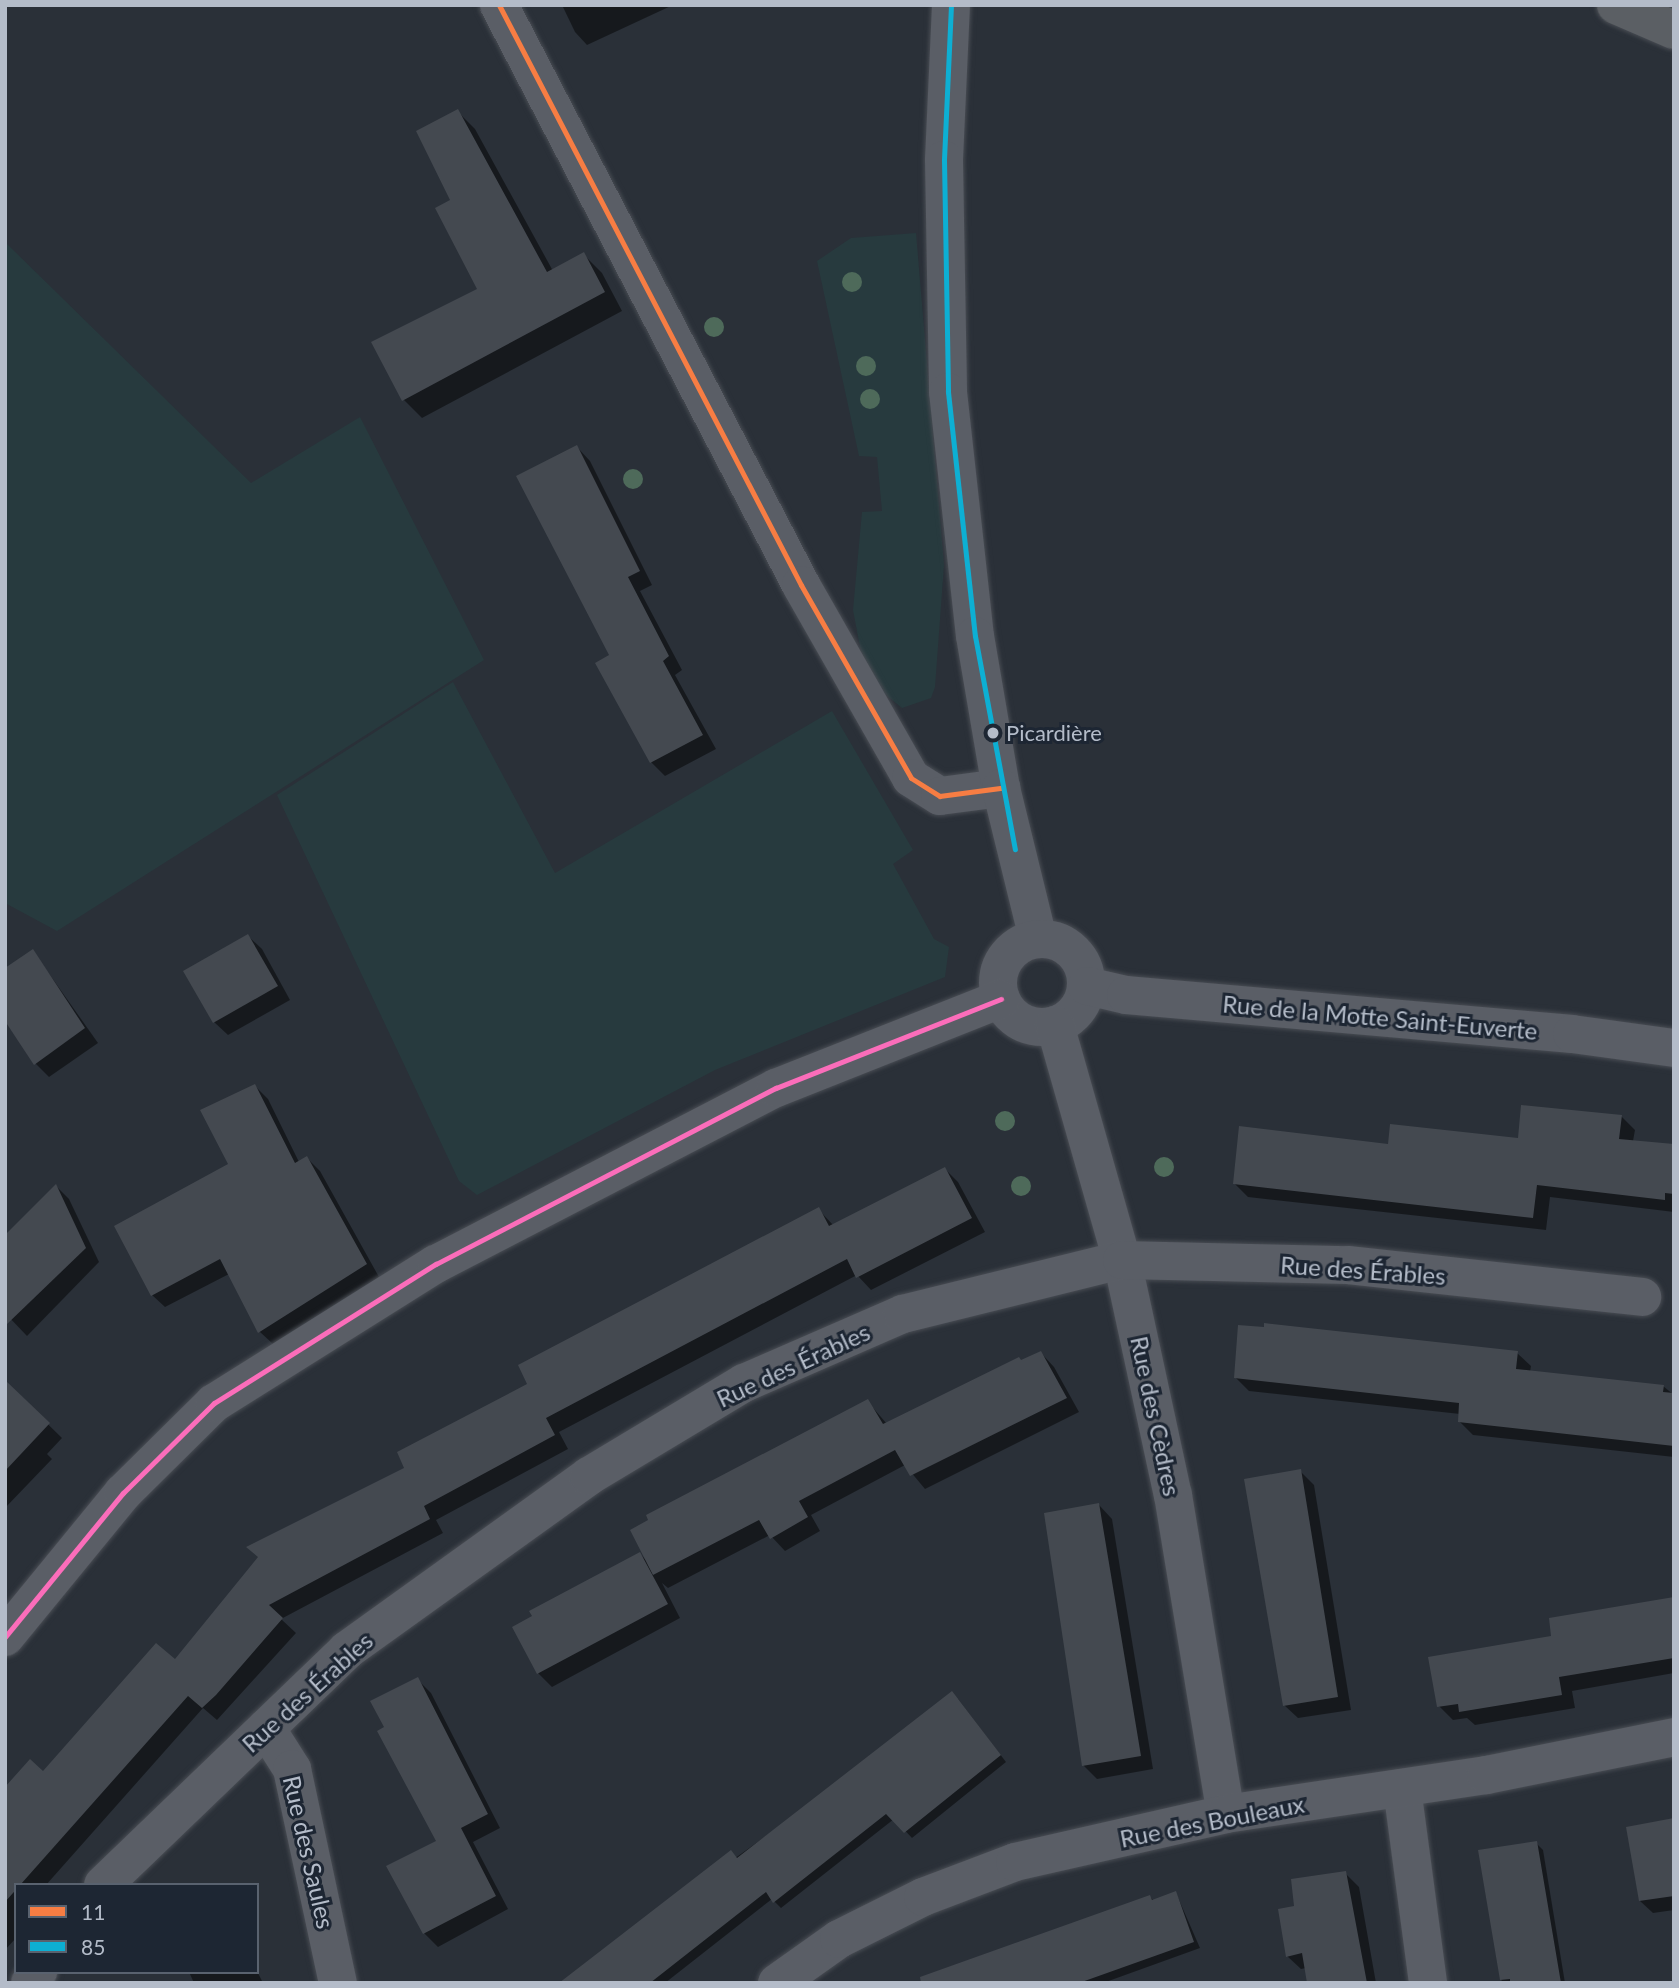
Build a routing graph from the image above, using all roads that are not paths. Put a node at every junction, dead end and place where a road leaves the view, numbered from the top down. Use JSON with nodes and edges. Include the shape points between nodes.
{"nodes":[{"id":1,"x":499,"y":5,"type":"edge"},
{"id":2,"x":951,"y":5,"type":"edge"},
{"id":3,"x":1616,"y":5,"type":"edge"},
{"id":4,"x":1674,"y":30,"type":"edge"},
{"id":5,"x":1001,"y":788,"type":"junction"},
{"id":6,"x":1038,"y":939,"type":"junction"},
{"id":7,"x":1087,"y":986,"type":"junction"},
{"id":8,"x":1001,"y":999,"type":"junction"},
{"id":9,"x":1055,"y":1025,"type":"junction"},
{"id":10,"x":1674,"y":1048,"type":"edge"},
{"id":11,"x":1122,"y":1260,"type":"junction"},
{"id":12,"x":1642,"y":1297,"type":"dead end"},
{"id":13,"x":5,"y":1637,"type":"edge"},
{"id":14,"x":266,"y":1728,"type":"junction"},
{"id":15,"x":1674,"y":1737,"type":"edge"},
{"id":16,"x":1402,"y":1788,"type":"junction"},
{"id":17,"x":1226,"y":1814,"type":"junction"},
{"id":18,"x":105,"y":1883,"type":"edge"},
{"id":19,"x":338,"y":1983,"type":"edge"},
{"id":20,"x":777,"y":1983,"type":"edge"},
{"id":21,"x":1427,"y":1983,"type":"edge"}],
"edges":[{"from":1,"to":5,"type":"street","via":[[801,585],[911,778],[940,796]]},
{"from":2,"to":5,"type":"street","via":[[944,160],[948,392],[975,636]]},
{"from":3,"to":4,"type":"highway"},
{"from":5,"to":6,"type":"street"},
{"from":6,"to":7,"type":"street","via":[[1068,946],[1085,970]]},
{"from":6,"to":8,"type":"street","via":[[1024,942],[1003,961],[998,974]]},
{"from":7,"to":9,"type":"street","via":[[1075,1013]]},
{"from":7,"to":10,"type":"street","name":"Rue de la Motte Saint-Euverte","via":[[1126,995],[1572,1034]]},
{"from":8,"to":9,"type":"street","via":[[1021,1023]]},
{"from":8,"to":13,"type":"street","via":[[764,1095],[436,1264],[214,1403],[123,1493]]},
{"from":9,"to":11,"type":"street","name":"Rue des Cèdres"},
{"from":11,"to":12,"type":"street","name":"Rue des Érables","via":[[1348,1265]]},
{"from":11,"to":14,"type":"street","name":"Rue des Érables","via":[[903,1314],[744,1383],[589,1476],[358,1642]]},
{"from":11,"to":17,"type":"street","name":"Rue des Cèdres","via":[[1173,1495]]},
{"from":14,"to":18,"type":"street","name":"Rue des Érables"},
{"from":14,"to":19,"type":"street","name":"Rue des Saules","via":[[292,1769]]},
{"from":15,"to":16,"type":"street","name":"Rue des Bouleaux"},
{"from":16,"to":17,"type":"street","name":"Rue des Bouleaux"},
{"from":16,"to":21,"type":"street"},
{"from":17,"to":20,"type":"street","name":"Rue des Bouleaux","via":[[1015,1862],[923,1897],[851,1933]]}]}
